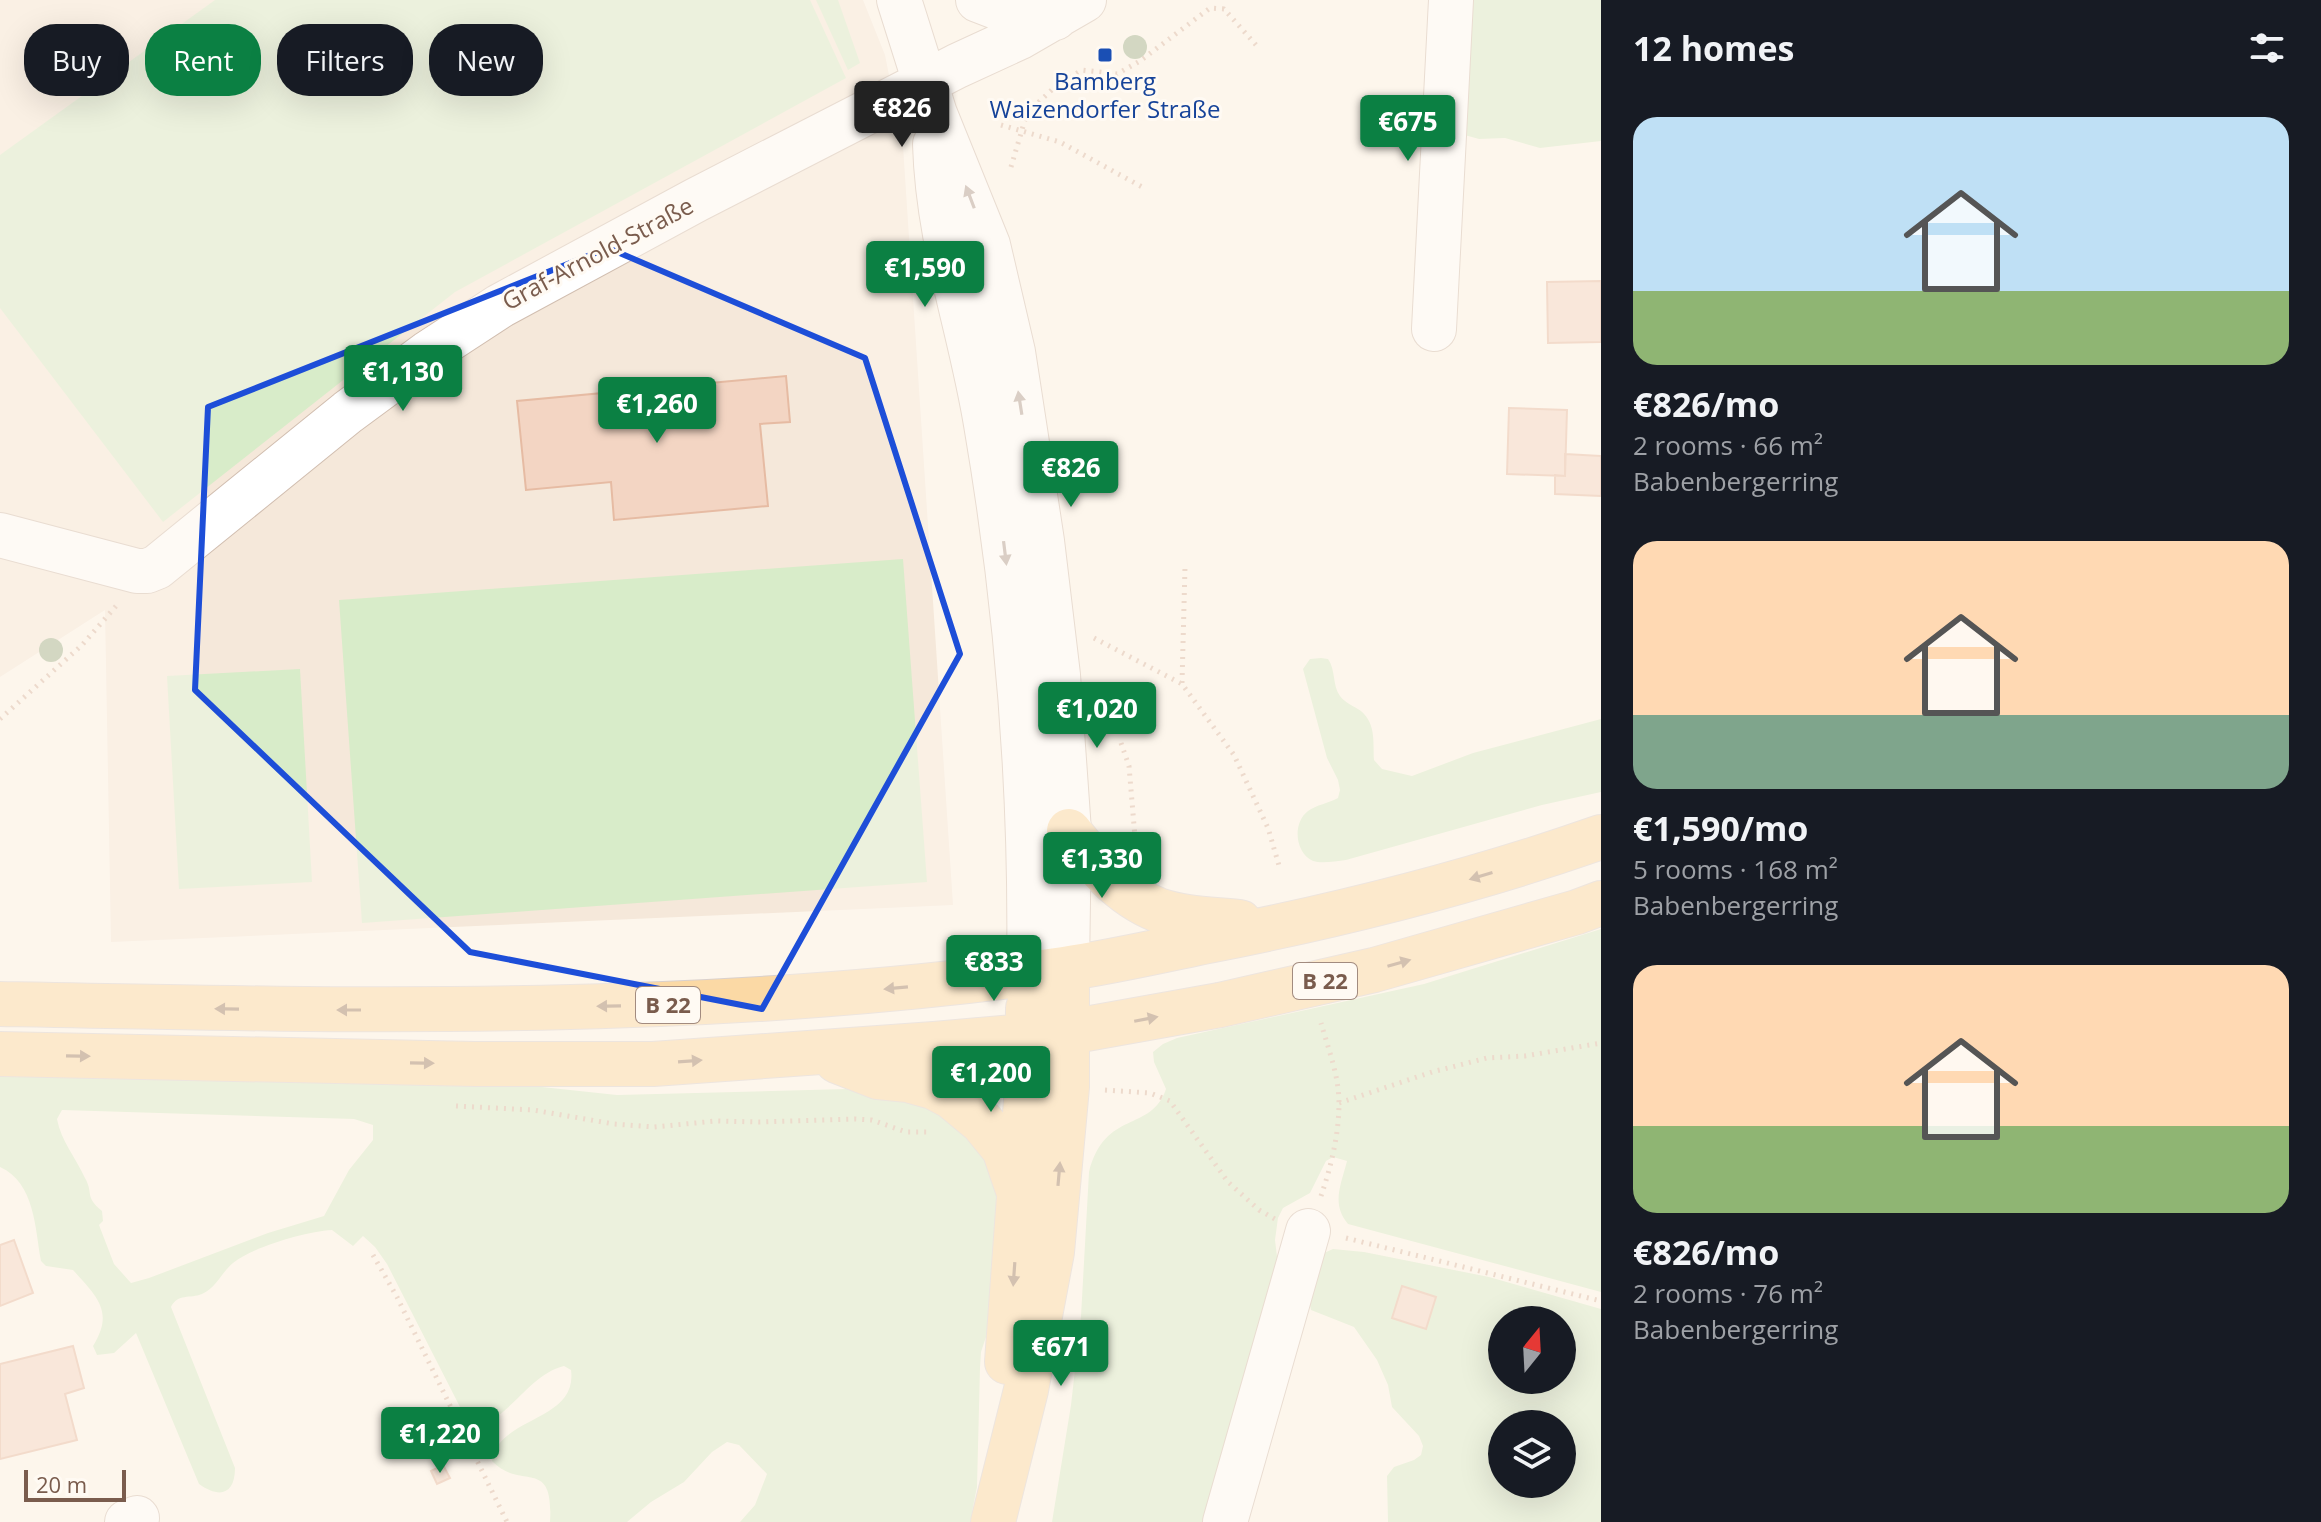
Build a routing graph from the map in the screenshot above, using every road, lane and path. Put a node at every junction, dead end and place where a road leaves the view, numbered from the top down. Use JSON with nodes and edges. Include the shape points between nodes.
{"nodes":[{"id":1,"x":899,"y":0,"type":"edge"},
{"id":2,"x":978,"y":0,"type":"edge"},
{"id":3,"x":1451,"y":0,"type":"edge"},
{"id":4,"x":1069,"y":9,"type":"edge"},
{"id":5,"x":1256,"y":45,"type":"dead end"},
{"id":6,"x":930,"y":98,"type":"junction"},
{"id":7,"x":1001,"y":125,"type":"dead end"},
{"id":8,"x":1020,"y":130,"type":"junction"},
{"id":9,"x":1011,"y":167,"type":"dead end"},
{"id":10,"x":1144,"y":188,"type":"dead end"},
{"id":11,"x":1434,"y":329,"type":"dead end"},
{"id":12,"x":0,"y":535,"type":"edge"},
{"id":13,"x":1185,"y":567,"type":"dead end"},
{"id":14,"x":137,"y":571,"type":"junction"},
{"id":15,"x":1086,"y":631,"type":"dead end"},
{"id":16,"x":1182,"y":684,"type":"junction"},
{"id":17,"x":0,"y":719,"type":"edge"},
{"id":18,"x":1121,"y":743,"type":"dead end"},
{"id":19,"x":1069,"y":831,"type":"junction"},
{"id":20,"x":1601,"y":837,"type":"edge"},
{"id":21,"x":1280,"y":869,"type":"dead end"},
{"id":22,"x":1141,"y":900,"type":"junction"},
{"id":23,"x":1589,"y":907,"type":"edge"},
{"id":24,"x":1282,"y":927,"type":"junction"},
{"id":25,"x":1048,"y":971,"type":"junction"},
{"id":26,"x":0,"y":1004,"type":"edge"},
{"id":27,"x":1321,"y":1021,"type":"dead end"},
{"id":28,"x":1048,"y":1034,"type":"junction"},
{"id":29,"x":1601,"y":1043,"type":"edge"},
{"id":30,"x":816,"y":1053,"type":"junction"},
{"id":31,"x":0,"y":1054,"type":"edge"},
{"id":32,"x":1150,"y":1093,"type":"dead end"},
{"id":33,"x":1339,"y":1103,"type":"junction"},
{"id":34,"x":455,"y":1106,"type":"dead end"},
{"id":35,"x":906,"y":1132,"type":"dead end"},
{"id":36,"x":1020,"y":1196,"type":"junction"},
{"id":37,"x":1308,"y":1231,"type":"junction"},
{"id":38,"x":373,"y":1255,"type":"dead end"},
{"id":39,"x":1601,"y":1301,"type":"edge"},
{"id":40,"x":994,"y":1515,"type":"edge"},
{"id":41,"x":507,"y":1522,"type":"edge"},
{"id":42,"x":1225,"y":1522,"type":"edge"}],
"edges":[{"from":1,"to":6,"type":"street"},
{"from":2,"to":4,"type":"street","via":[[1004,10]]},
{"from":3,"to":11,"type":"street"},
{"from":4,"to":6,"type":"street","name":"Graf-Arnold-Straße"},
{"from":5,"to":8,"type":"path","via":[[1224,9],[1210,8],[1117,74],[1082,70],[1057,85],[1027,113]]},
{"from":6,"to":14,"type":"street","name":"Graf-Arnold-Straße","via":[[696,200],[500,306],[348,412],[165,562]]},
{"from":19,"to":6,"type":"street","one_way":true,"via":[[1058,675],[1013,352],[988,245]]},
{"from":6,"to":25,"type":"street","one_way":true,"via":[[947,257],[986,421],[1004,545],[1031,871]]},
{"from":7,"to":8,"type":"path"},
{"from":8,"to":9,"type":"path"},
{"from":8,"to":10,"type":"path","via":[[1060,142]]},
{"from":12,"to":14,"type":"street"},
{"from":13,"to":16,"type":"path"},
{"from":14,"to":17,"type":"path","via":[[127,594],[82,645]]},
{"from":15,"to":16,"type":"path"},
{"from":16,"to":21,"type":"path","via":[[1234,755],[1268,828]]},
{"from":18,"to":22,"type":"path","via":[[1129,766]]},
{"from":19,"to":22,"type":"main road","via":[[1105,875]]},
{"from":19,"to":25,"type":"street"},
{"from":20,"to":24,"type":"main road","number":"B 22","one_way":true,"via":[[1423,893]]},
{"from":22,"to":24,"type":"main road","via":[[1157,910],[1186,916]]},
{"from":28,"to":23,"type":"main road","number":"B 22","one_way":true,"via":[[1220,1005],[1374,970]]},
{"from":24,"to":25,"type":"main road","number":"B 22"},
{"from":25,"to":26,"type":"main road","number":"B 22","one_way":true,"via":[[650,1006],[305,1010]]},
{"from":25,"to":28,"type":"main road"},
{"from":27,"to":33,"type":"path"},
{"from":28,"to":30,"type":"main road","number":"B 22"},
{"from":28,"to":36,"type":"main road"},
{"from":40,"to":28,"type":"main road","one_way":true,"via":[[1026,1390],[1052,1252],[1066,1099]]},
{"from":29,"to":33,"type":"path","via":[[1487,1058]]},
{"from":31,"to":30,"type":"main road","number":"B 22","one_way":true,"via":[[653,1064]]},
{"from":30,"to":36,"type":"main road","via":[[952,1097],[1004,1149]]},
{"from":32,"to":37,"type":"path","via":[[1170,1101],[1228,1182],[1259,1210]]},
{"from":33,"to":37,"type":"path","via":[[1331,1169]]},
{"from":34,"to":35,"type":"path","via":[[533,1110],[654,1127],[855,1119]]},
{"from":36,"to":40,"type":"main road","one_way":true},
{"from":37,"to":39,"type":"path"},
{"from":37,"to":42,"type":"street"},
{"from":38,"to":41,"type":"path"}]}
